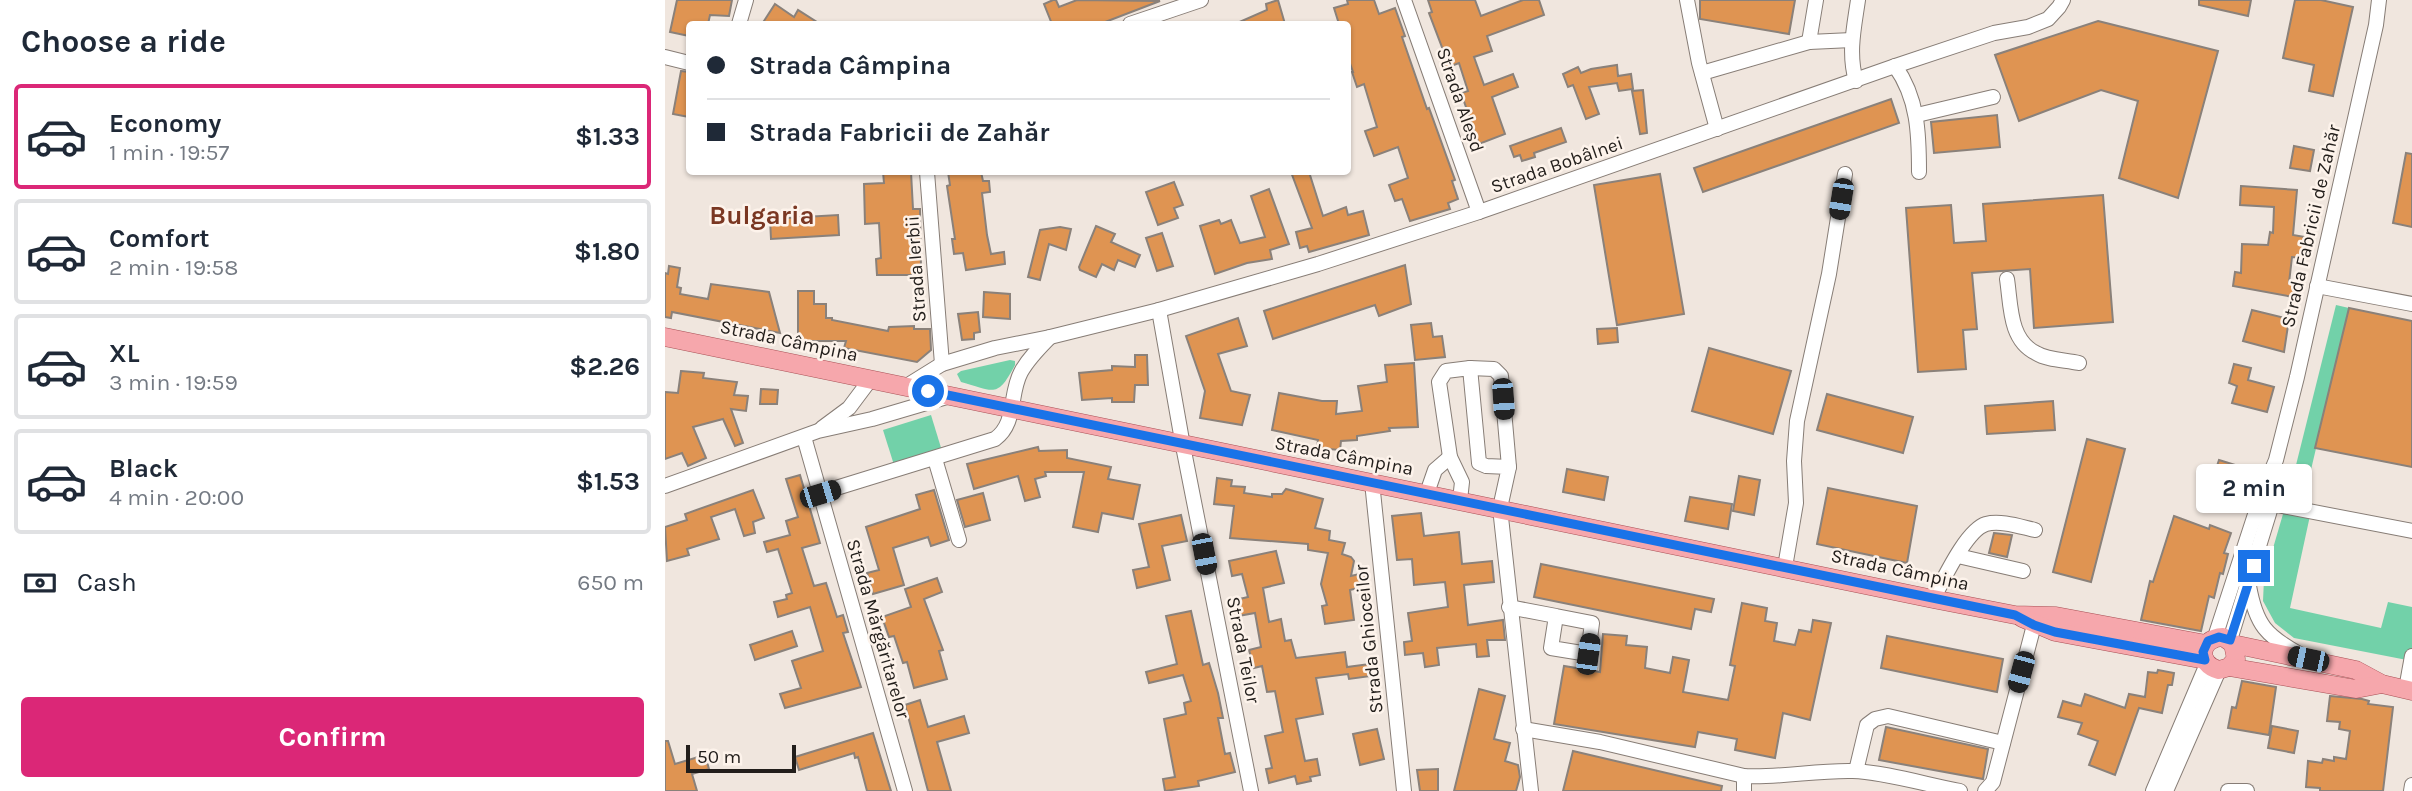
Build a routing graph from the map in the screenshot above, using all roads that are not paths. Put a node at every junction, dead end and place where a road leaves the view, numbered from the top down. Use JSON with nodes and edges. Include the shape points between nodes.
{"nodes":[{"id":1,"x":745,"y":0,"type":"edge"},
{"id":2,"x":1201,"y":0,"type":"edge"},
{"id":3,"x":1405,"y":0,"type":"edge"},
{"id":4,"x":1686,"y":0,"type":"edge"},
{"id":5,"x":1816,"y":0,"type":"edge"},
{"id":6,"x":1859,"y":0,"type":"edge"},
{"id":7,"x":2063,"y":0,"type":"edge"},
{"id":8,"x":2379,"y":0,"type":"edge"},
{"id":9,"x":740,"y":21,"type":"edge"},
{"id":10,"x":1139,"y":21,"type":"edge"},
{"id":11,"x":1852,"y":40,"type":"junction"},
{"id":12,"x":1809,"y":43,"type":"junction"},
{"id":13,"x":665,"y":57,"type":"edge"},
{"id":14,"x":686,"y":61,"type":"edge"},
{"id":15,"x":1895,"y":66,"type":"junction"},
{"id":16,"x":1702,"y":72,"type":"junction"},
{"id":17,"x":1856,"y":81,"type":"junction"},
{"id":18,"x":1993,"y":97,"type":"dead end"},
{"id":19,"x":1917,"y":115,"type":"junction"},
{"id":20,"x":1717,"y":129,"type":"junction"},
{"id":21,"x":1919,"y":172,"type":"dead end"},
{"id":22,"x":1845,"y":174,"type":"dead end"},
{"id":23,"x":927,"y":175,"type":"edge"},
{"id":24,"x":1479,"y":212,"type":"junction"},
{"id":25,"x":2007,"y":279,"type":"dead end"},
{"id":26,"x":2317,"y":286,"type":"junction"},
{"id":27,"x":2412,"y":304,"type":"edge"},
{"id":28,"x":1159,"y":310,"type":"junction"},
{"id":29,"x":665,"y":337,"type":"edge"},
{"id":30,"x":1050,"y":337,"type":"junction"},
{"id":31,"x":2080,"y":363,"type":"dead end"},
{"id":32,"x":943,"y":364,"type":"junction"},
{"id":33,"x":1470,"y":368,"type":"junction"},
{"id":34,"x":870,"y":380,"type":"junction"},
{"id":35,"x":905,"y":387,"type":"junction"},
{"id":36,"x":951,"y":396,"type":"junction"},
{"id":37,"x":1012,"y":409,"type":"junction"},
{"id":38,"x":818,"y":431,"type":"junction"},
{"id":39,"x":804,"y":437,"type":"junction"},
{"id":40,"x":1183,"y":446,"type":"junction"},
{"id":41,"x":1450,"y":457,"type":"junction"},
{"id":42,"x":935,"y":459,"type":"junction"},
{"id":43,"x":2276,"y":460,"type":"junction"},
{"id":44,"x":1509,"y":467,"type":"junction"},
{"id":45,"x":1372,"y":482,"type":"junction"},
{"id":46,"x":665,"y":486,"type":"edge"},
{"id":47,"x":1427,"y":493,"type":"junction"},
{"id":48,"x":820,"y":494,"type":"junction"},
{"id":49,"x":1460,"y":500,"type":"junction"},
{"id":50,"x":2272,"y":504,"type":"junction"},
{"id":51,"x":1500,"y":508,"type":"junction"},
{"id":52,"x":2035,"y":530,"type":"dead end"},
{"id":53,"x":2412,"y":531,"type":"edge"},
{"id":54,"x":959,"y":540,"type":"dead end"},
{"id":55,"x":1958,"y":556,"type":"junction"},
{"id":56,"x":1785,"y":568,"type":"junction"},
{"id":57,"x":2023,"y":571,"type":"dead end"},
{"id":58,"x":2249,"y":585,"type":"junction"},
{"id":59,"x":1933,"y":599,"type":"junction"},
{"id":60,"x":1509,"y":607,"type":"junction"},
{"id":61,"x":2015,"y":615,"type":"junction"},
{"id":62,"x":1556,"y":616,"type":"dead end"},
{"id":63,"x":2034,"y":625,"type":"junction"},
{"id":64,"x":2218,"y":653,"type":"junction"},
{"id":65,"x":2412,"y":656,"type":"edge"},
{"id":66,"x":2308,"y":659,"type":"junction"},
{"id":67,"x":2382,"y":684,"type":"junction"},
{"id":68,"x":2409,"y":690,"type":"edge"},
{"id":69,"x":1523,"y":729,"type":"junction"},
{"id":70,"x":2003,"y":743,"type":"junction"},
{"id":71,"x":1856,"y":771,"type":"junction"},
{"id":72,"x":1744,"y":783,"type":"edge"},
{"id":73,"x":2412,"y":785,"type":"edge"},
{"id":74,"x":905,"y":791,"type":"edge"},
{"id":75,"x":1251,"y":791,"type":"edge"},
{"id":76,"x":1404,"y":791,"type":"edge"},
{"id":77,"x":1531,"y":791,"type":"edge"},
{"id":78,"x":1960,"y":791,"type":"edge"},
{"id":79,"x":1985,"y":791,"type":"edge"},
{"id":80,"x":2153,"y":791,"type":"edge"},
{"id":81,"x":2165,"y":791,"type":"edge"},
{"id":82,"x":2228,"y":791,"type":"edge"},
{"id":83,"x":2247,"y":791,"type":"edge"},
{"id":84,"x":2411,"y":791,"type":"edge"}],
"edges":[{"from":1,"to":9,"type":"street"},
{"from":2,"to":10,"type":"street"},
{"from":3,"to":24,"type":"street","name":"Strada Aleșd"},
{"from":4,"to":16,"type":"street"},
{"from":5,"to":12,"type":"street"},
{"from":6,"to":11,"type":"street"},
{"from":7,"to":15,"type":"street","name":"Strada Bobâlnei","via":[[2048,19],[2028,27],[1994,33]]},
{"from":8,"to":26,"type":"street","name":"Strada Fabricii de Zahăr"},
{"from":11,"to":12,"type":"street"},
{"from":11,"to":17,"type":"street"},
{"from":12,"to":16,"type":"street"},
{"from":13,"to":14,"type":"street"},
{"from":15,"to":17,"type":"street","name":"Strada Bobâlnei"},
{"from":15,"to":19,"type":"street"},
{"from":16,"to":20,"type":"street"},
{"from":17,"to":20,"type":"street","name":"Strada Bobâlnei"},
{"from":18,"to":19,"type":"street"},
{"from":19,"to":21,"type":"street"},
{"from":20,"to":24,"type":"street","name":"Strada Bobâlnei"},
{"from":22,"to":56,"type":"street","via":[[1797,421],[1796,503]]},
{"from":23,"to":32,"type":"street","name":"Strada Ierbii"},
{"from":24,"to":28,"type":"street","name":"Strada Bobâlnei"},
{"from":25,"to":31,"type":"street","via":[[2020,342],[2037,354]]},
{"from":26,"to":27,"type":"street"},
{"from":26,"to":43,"type":"street","name":"Strada Fabricii de Zahăr"},
{"from":28,"to":30,"type":"street","name":"Strada Bobâlnei"},
{"from":28,"to":40,"type":"street","name":"Strada Teilor"},
{"from":29,"to":34,"type":"main road","name":"Strada Câmpina"},
{"from":30,"to":32,"type":"street","name":"Strada Bobâlnei"},
{"from":30,"to":37,"type":"street","via":[[1021,371]]},
{"from":32,"to":35,"type":"street","name":"Strada Bobâlnei"},
{"from":33,"to":41,"type":"street","via":[[1450,370],[1440,378]]},
{"from":33,"to":44,"type":"street","via":[[1493,369],[1501,376]]},
{"from":33,"to":44,"type":"street","via":[[1479,463]]},
{"from":34,"to":35,"type":"main road","name":"Strada Câmpina"},
{"from":34,"to":38,"type":"street","via":[[849,408]]},
{"from":35,"to":36,"type":"main road","name":"Strada Câmpina"},
{"from":36,"to":37,"type":"main road","name":"Strada Câmpina"},
{"from":36,"to":38,"type":"street"},
{"from":37,"to":40,"type":"main road","name":"Strada Câmpina"},
{"from":37,"to":42,"type":"street","via":[[1009,423],[995,439]]},
{"from":38,"to":39,"type":"street"},
{"from":39,"to":46,"type":"street"},
{"from":39,"to":48,"type":"street","name":"Strada Mărgăritarelor"},
{"from":40,"to":45,"type":"main road","name":"Strada Câmpina"},
{"from":40,"to":75,"type":"street","name":"Strada Teilor"},
{"from":41,"to":47,"type":"street","via":[[1435,470]]},
{"from":41,"to":49,"type":"street","via":[[1462,482]]},
{"from":42,"to":48,"type":"street"},
{"from":42,"to":54,"type":"street"},
{"from":43,"to":50,"type":"street","name":"Strada Fabricii de Zahăr"},
{"from":43,"to":64,"type":"street","name":"Strada Fabricii de Zahăr","via":[[2262,493]]},
{"from":44,"to":51,"type":"street"},
{"from":45,"to":47,"type":"main road","name":"Strada Câmpina"},
{"from":45,"to":76,"type":"street","name":"Strada Ghioceilor"},
{"from":47,"to":49,"type":"main road","name":"Strada Câmpina"},
{"from":48,"to":74,"type":"street","name":"Strada Mărgăritarelor"},
{"from":49,"to":51,"type":"main road","name":"Strada Câmpina"},
{"from":50,"to":53,"type":"street"},
{"from":50,"to":58,"type":"street","name":"Strada Fabricii de Zahăr"},
{"from":51,"to":56,"type":"main road","name":"Strada Câmpina"},
{"from":51,"to":60,"type":"street"},
{"from":52,"to":55,"type":"street","via":[[1986,524],[1974,532]]},
{"from":55,"to":57,"type":"street"},
{"from":55,"to":59,"type":"street"},
{"from":56,"to":59,"type":"main road","name":"Strada Câmpina"},
{"from":58,"to":64,"type":"street","name":"Strada Fabricii de Zahăr"},
{"from":58,"to":66,"type":"street","via":[[2259,622],[2279,643]]},
{"from":59,"to":61,"type":"main road","name":"Strada Câmpina"},
{"from":60,"to":62,"type":"street"},
{"from":60,"to":69,"type":"street"},
{"from":61,"to":63,"type":"main road","name":"Strada Câmpina"},
{"from":61,"to":64,"type":"main road","name":"Strada Câmpina","via":[[2056,616]]},
{"from":63,"to":64,"type":"main road","name":"Strada Câmpina","via":[[2055,632]]},
{"from":63,"to":70,"type":"street"},
{"from":64,"to":66,"type":"main road"},
{"from":64,"to":67,"type":"main road","via":[[2355,689]]},
{"from":64,"to":80,"type":"street","name":"Strada Fabricii de Zahăr"},
{"from":64,"to":81,"type":"street","name":"Strada Fabricii de Zahăr"},
{"from":65,"to":68,"type":"street"},
{"from":66,"to":67,"type":"main road","via":[[2356,670]]},
{"from":67,"to":68,"type":"main road"},
{"from":69,"to":72,"type":"street","via":[[1600,741]]},
{"from":69,"to":77,"type":"street"},
{"from":70,"to":71,"type":"street","via":[[1888,716],[1867,725]]},
{"from":70,"to":79,"type":"street","via":[[1993,782]]},
{"from":71,"to":72,"type":"street","via":[[1819,771]]},
{"from":71,"to":78,"type":"street"},
{"from":73,"to":84,"type":"street"},
{"from":82,"to":83,"type":"street"}]}
